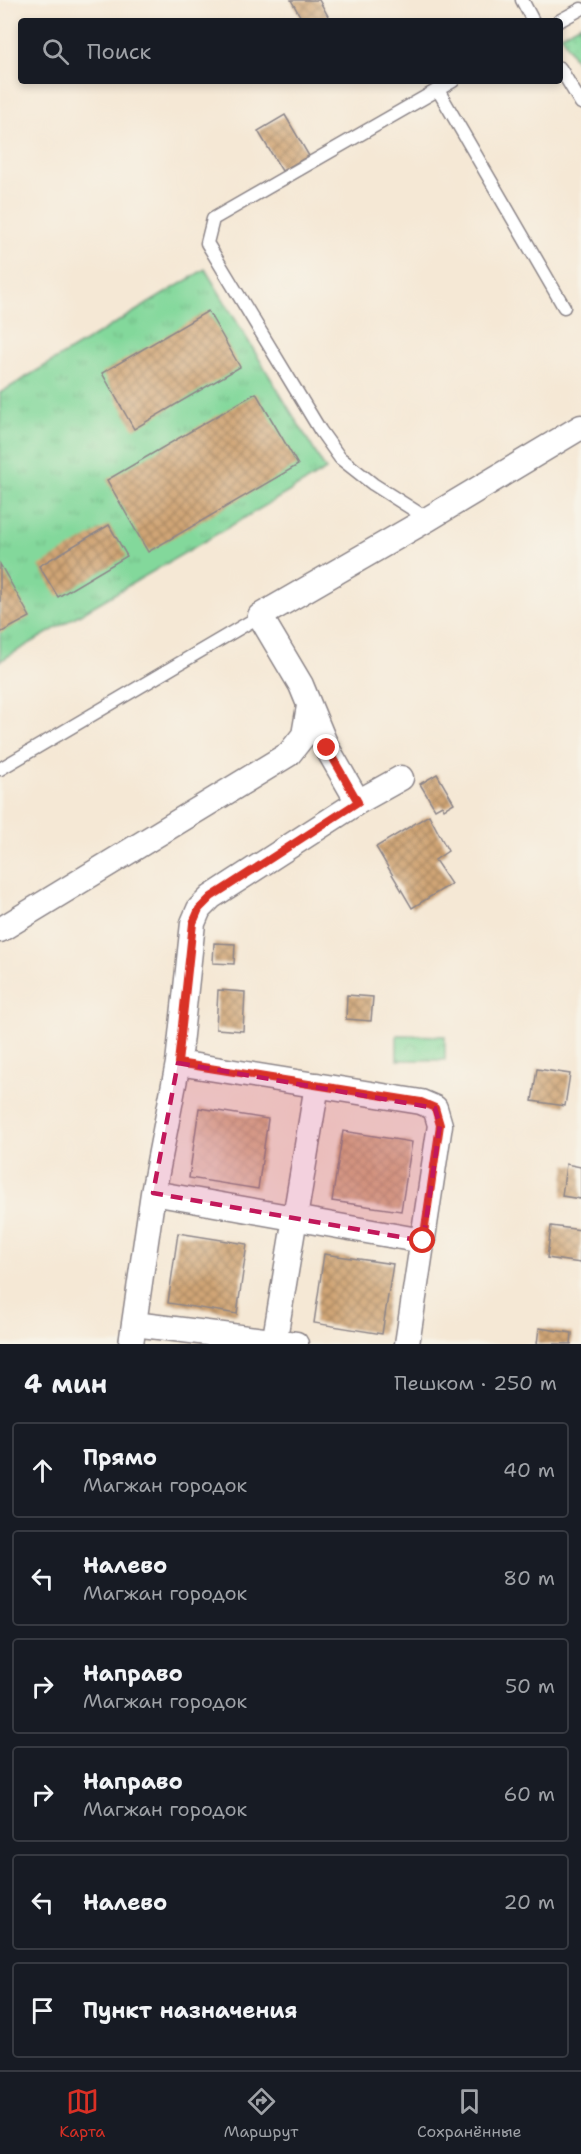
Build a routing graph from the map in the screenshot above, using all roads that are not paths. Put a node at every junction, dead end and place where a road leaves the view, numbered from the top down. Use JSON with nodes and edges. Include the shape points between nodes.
{"nodes":[{"id":1,"x":522,"y":0,"type":"edge"},
{"id":2,"x":581,"y":9,"type":"edge"},
{"id":3,"x":531,"y":18,"type":"edge"},
{"id":4,"x":563,"y":19,"type":"edge"},
{"id":5,"x":563,"y":73,"type":"edge"},
{"id":6,"x":448,"y":84,"type":"edge"},
{"id":7,"x":438,"y":90,"type":"junction"},
{"id":8,"x":581,"y":103,"type":"edge"},
{"id":9,"x":564,"y":307,"type":"dead end"},
{"id":10,"x":581,"y":427,"type":"edge"},
{"id":11,"x":428,"y":519,"type":"junction"},
{"id":12,"x":260,"y":616,"type":"junction"},
{"id":13,"x":309,"y":706,"type":"junction"},
{"id":14,"x":0,"y":770,"type":"edge"},
{"id":15,"x":401,"y":778,"type":"dead end"},
{"id":16,"x":358,"y":802,"type":"junction"},
{"id":17,"x":0,"y":930,"type":"edge"},
{"id":18,"x":178,"y":1063,"type":"junction"},
{"id":19,"x":317,"y":1085,"type":"junction"},
{"id":20,"x":153,"y":1193,"type":"junction"},
{"id":21,"x":295,"y":1217,"type":"junction"},
{"id":22,"x":423,"y":1241,"type":"junction"},
{"id":23,"x":132,"y":1334,"type":"edge"},
{"id":24,"x":281,"y":1343,"type":"edge"},
{"id":25,"x":407,"y":1344,"type":"edge"}],
"edges":[{"from":1,"to":3,"type":"lane"},
{"from":2,"to":4,"type":"lane"},
{"from":5,"to":8,"type":"lane"},
{"from":6,"to":7,"type":"lane"},
{"from":7,"to":9,"type":"lane"},
{"from":7,"to":11,"type":"lane","via":[[213,219],[207,243],[340,458]]},
{"from":10,"to":11,"type":"street"},
{"from":11,"to":12,"type":"street"},
{"from":12,"to":13,"type":"street","via":[[301,685]]},
{"from":12,"to":14,"type":"lane"},
{"from":13,"to":16,"type":"street","via":[[327,748]]},
{"from":13,"to":17,"type":"street","via":[[304,735],[289,754]]},
{"from":15,"to":16,"type":"street"},
{"from":16,"to":18,"type":"street","via":[[211,897],[199,909],[193,923]]},
{"from":18,"to":19,"type":"street"},
{"from":18,"to":20,"type":"street"},
{"from":19,"to":21,"type":"street"},
{"from":19,"to":22,"type":"street","via":[[421,1102],[435,1108],[440,1125]]},
{"from":20,"to":21,"type":"street"},
{"from":20,"to":23,"type":"street"},
{"from":21,"to":22,"type":"street"},
{"from":21,"to":24,"type":"street"},
{"from":22,"to":25,"type":"street"},
{"from":23,"to":24,"type":"street"}]}
